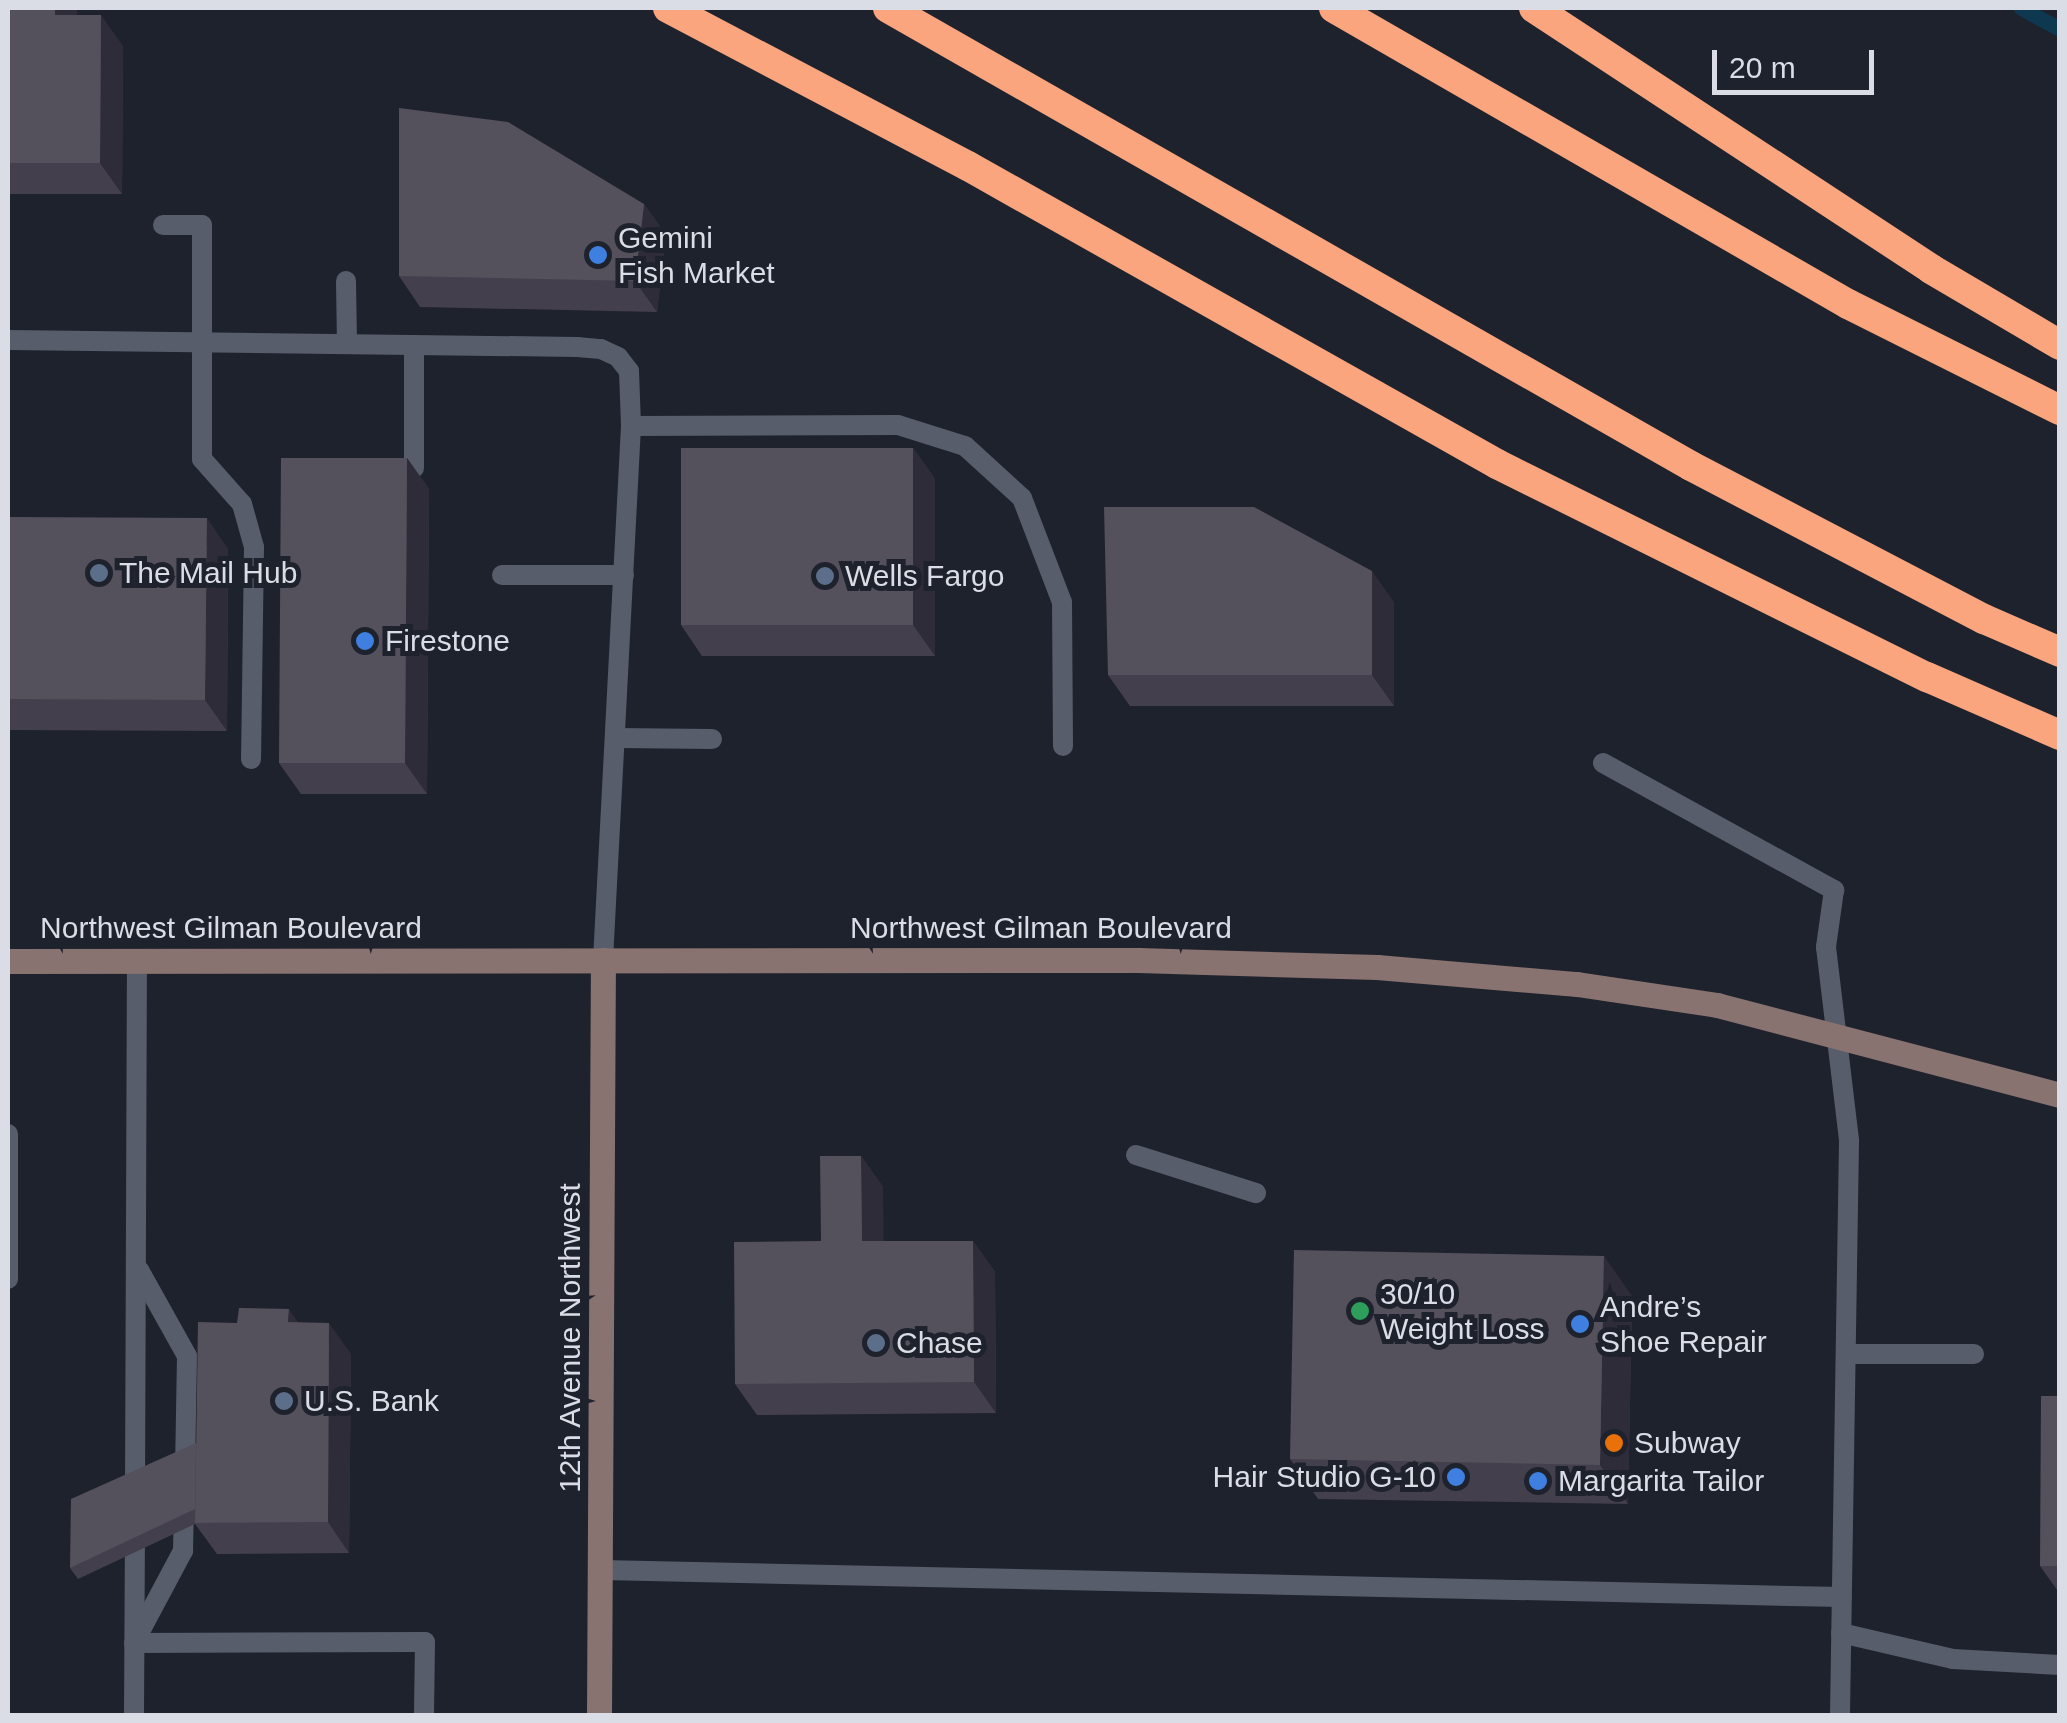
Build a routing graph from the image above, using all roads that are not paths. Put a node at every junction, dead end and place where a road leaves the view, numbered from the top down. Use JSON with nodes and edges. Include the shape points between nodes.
{"nodes":[{"id":1,"x":668,"y":8,"type":"edge"},
{"id":2,"x":888,"y":8,"type":"edge"},
{"id":3,"x":1334,"y":8,"type":"edge"},
{"id":4,"x":1534,"y":8,"type":"edge"},
{"id":5,"x":163,"y":225,"type":"dead end"},
{"id":6,"x":346,"y":282,"type":"dead end"},
{"id":7,"x":8,"y":340,"type":"edge"},
{"id":8,"x":202,"y":342,"type":"junction"},
{"id":9,"x":348,"y":344,"type":"junction"},
{"id":10,"x":2060,"y":344,"type":"edge"},
{"id":11,"x":414,"y":345,"type":"junction"},
{"id":12,"x":2060,"y":410,"type":"edge"},
{"id":13,"x":631,"y":426,"type":"junction"},
{"id":14,"x":414,"y":468,"type":"dead end"},
{"id":15,"x":502,"y":575,"type":"dead end"},
{"id":16,"x":624,"y":575,"type":"junction"},
{"id":17,"x":2060,"y":652,"type":"edge"},
{"id":18,"x":2060,"y":735,"type":"edge"},
{"id":19,"x":616,"y":738,"type":"junction"},
{"id":20,"x":712,"y":739,"type":"dead end"},
{"id":21,"x":1063,"y":746,"type":"dead end"},
{"id":22,"x":252,"y":759,"type":"dead end"},
{"id":23,"x":1603,"y":762,"type":"dead end"},
{"id":24,"x":603,"y":960,"type":"junction"},
{"id":25,"x":8,"y":961,"type":"edge"},
{"id":26,"x":136,"y":961,"type":"junction"},
{"id":27,"x":1836,"y":1034,"type":"junction"},
{"id":28,"x":2060,"y":1095,"type":"edge"},
{"id":29,"x":8,"y":1134,"type":"edge"},
{"id":30,"x":1136,"y":1155,"type":"dead end"},
{"id":31,"x":1256,"y":1194,"type":"dead end"},
{"id":32,"x":137,"y":1266,"type":"junction"},
{"id":33,"x":8,"y":1279,"type":"edge"},
{"id":34,"x":1846,"y":1354,"type":"junction"},
{"id":35,"x":1974,"y":1354,"type":"dead end"},
{"id":36,"x":602,"y":1570,"type":"junction"},
{"id":37,"x":1842,"y":1598,"type":"junction"},
{"id":38,"x":1842,"y":1633,"type":"junction"},
{"id":39,"x":134,"y":1643,"type":"junction"},
{"id":40,"x":2060,"y":1665,"type":"edge"},
{"id":41,"x":134,"y":1716,"type":"edge"},
{"id":42,"x":424,"y":1716,"type":"edge"},
{"id":43,"x":599,"y":1716,"type":"edge"},
{"id":44,"x":1840,"y":1716,"type":"edge"}],
"edges":[{"from":1,"to":18,"type":"highway","via":[[968,166],[1498,464],[1927,677]]},
{"from":2,"to":17,"type":"highway","via":[[1691,466]]},
{"from":3,"to":12,"type":"highway","via":[[1848,304]]},
{"from":4,"to":10,"type":"highway","via":[[1931,269]]},
{"from":5,"to":8,"type":"lane","via":[[202,225]]},
{"from":6,"to":9,"type":"lane"},
{"from":7,"to":8,"type":"lane"},
{"from":8,"to":9,"type":"lane"},
{"from":8,"to":22,"type":"lane","via":[[202,459],[242,504],[254,547]]},
{"from":9,"to":11,"type":"lane"},
{"from":11,"to":13,"type":"lane","via":[[601,349],[630,371]]},
{"from":11,"to":14,"type":"lane"},
{"from":13,"to":16,"type":"lane"},
{"from":13,"to":21,"type":"lane","via":[[898,425],[965,446],[1022,498],[1062,602]]},
{"from":15,"to":16,"type":"lane"},
{"from":16,"to":19,"type":"lane"},
{"from":19,"to":20,"type":"lane"},
{"from":19,"to":24,"type":"lane"},
{"from":23,"to":27,"type":"lane","via":[[1834,890],[1826,946]]},
{"from":24,"to":26,"type":"street","name":"Northwest Gilman Boulevard"},
{"from":24,"to":27,"type":"street","name":"Northwest Gilman Boulevard","via":[[1377,967],[1650,993]]},
{"from":24,"to":36,"type":"street","name":"12th Avenue Northwest"},
{"from":25,"to":26,"type":"street","name":"Northwest Gilman Boulevard"},
{"from":26,"to":32,"type":"lane"},
{"from":27,"to":28,"type":"street","name":"Northwest Gilman Boulevard"},
{"from":27,"to":34,"type":"lane","via":[[1850,1142]]},
{"from":29,"to":33,"type":"lane"},
{"from":30,"to":31,"type":"lane"},
{"from":32,"to":39,"type":"lane"},
{"from":32,"to":39,"type":"lane","via":[[187,1356],[183,1551]]},
{"from":34,"to":35,"type":"lane"},
{"from":34,"to":37,"type":"lane"},
{"from":36,"to":37,"type":"lane"},
{"from":36,"to":43,"type":"street","name":"12th Avenue Northwest"},
{"from":37,"to":38,"type":"lane"},
{"from":38,"to":40,"type":"lane","via":[[1953,1660]]},
{"from":38,"to":44,"type":"lane"},
{"from":39,"to":41,"type":"lane"},
{"from":39,"to":42,"type":"lane","via":[[425,1642]]}]}
